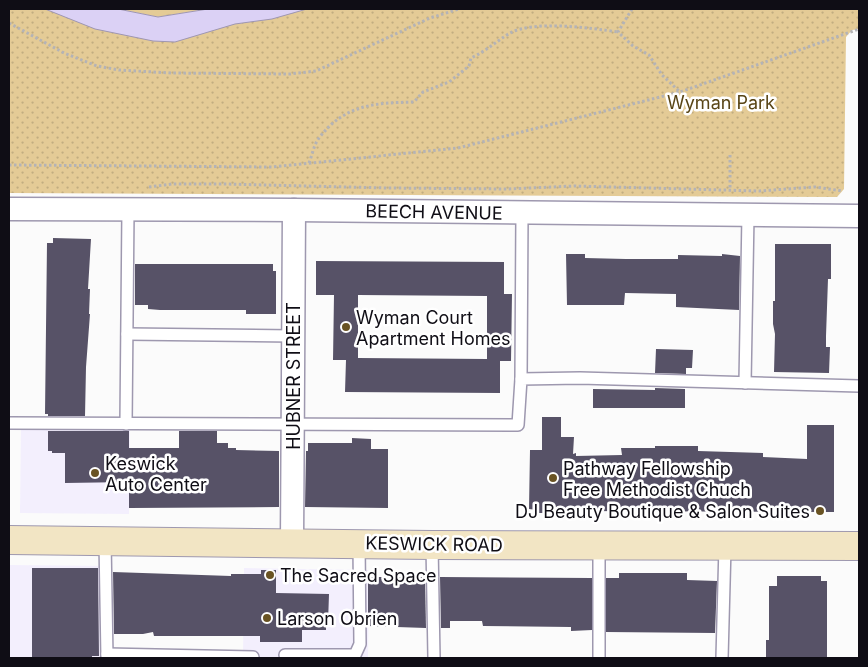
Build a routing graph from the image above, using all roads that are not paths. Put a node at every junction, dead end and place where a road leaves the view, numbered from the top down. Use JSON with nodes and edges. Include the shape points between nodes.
{"nodes":[{"id":1,"x":9,"y":210,"type":"edge"},
{"id":2,"x":128,"y":210,"type":"junction"},
{"id":3,"x":294,"y":210,"type":"junction"},
{"id":4,"x":522,"y":213,"type":"junction"},
{"id":5,"x":748,"y":215,"type":"junction"},
{"id":6,"x":859,"y":216,"type":"edge"},
{"id":7,"x":127,"y":334,"type":"junction"},
{"id":8,"x":293,"y":336,"type":"junction"},
{"id":9,"x":520,"y":379,"type":"junction"},
{"id":10,"x":746,"y":383,"type":"junction"},
{"id":11,"x":859,"y":386,"type":"edge"},
{"id":12,"x":9,"y":423,"type":"edge"},
{"id":13,"x":126,"y":424,"type":"junction"},
{"id":14,"x":293,"y":425,"type":"junction"},
{"id":15,"x":9,"y":540,"type":"edge"},
{"id":16,"x":106,"y":540,"type":"junction"},
{"id":17,"x":292,"y":542,"type":"junction"},
{"id":18,"x":359,"y":544,"type":"junction"},
{"id":19,"x":432,"y":545,"type":"junction"},
{"id":20,"x":599,"y":545,"type":"junction"},
{"id":21,"x":725,"y":546,"type":"junction"},
{"id":22,"x":859,"y":546,"type":"edge"},
{"id":23,"x":285,"y":654,"type":"dead end"},
{"id":24,"x":107,"y":656,"type":"edge"},
{"id":25,"x":253,"y":657,"type":"edge"},
{"id":26,"x":434,"y":658,"type":"edge"},
{"id":27,"x":599,"y":658,"type":"edge"},
{"id":28,"x":722,"y":658,"type":"edge"}],
"edges":[{"from":1,"to":2,"type":"street","name":"BEECH AVENUE"},
{"from":2,"to":3,"type":"street","name":"BEECH AVENUE"},
{"from":2,"to":7,"type":"lane"},
{"from":3,"to":4,"type":"street","name":"BEECH AVENUE"},
{"from":3,"to":8,"type":"street","name":"HUBNER STREET"},
{"from":4,"to":5,"type":"street","name":"BEECH AVENUE"},
{"from":4,"to":9,"type":"lane"},
{"from":5,"to":6,"type":"street","name":"BEECH AVENUE"},
{"from":5,"to":10,"type":"lane"},
{"from":7,"to":8,"type":"lane"},
{"from":7,"to":13,"type":"lane"},
{"from":8,"to":14,"type":"street","name":"HUBNER STREET"},
{"from":9,"to":10,"type":"lane"},
{"from":9,"to":14,"type":"lane","via":[[518,425]]},
{"from":10,"to":11,"type":"lane"},
{"from":12,"to":13,"type":"lane"},
{"from":13,"to":14,"type":"lane"},
{"from":14,"to":17,"type":"street","name":"HUBNER STREET"},
{"from":15,"to":16,"type":"street","name":"KESWICK ROAD"},
{"from":16,"to":17,"type":"street","name":"KESWICK ROAD"},
{"from":16,"to":24,"type":"lane"},
{"from":17,"to":18,"type":"street","name":"KESWICK ROAD"},
{"from":18,"to":19,"type":"street","name":"KESWICK ROAD"},
{"from":18,"to":23,"type":"lane","via":[[360,644],[355,655]]},
{"from":19,"to":20,"type":"street","name":"KESWICK ROAD"},
{"from":19,"to":26,"type":"lane"},
{"from":20,"to":21,"type":"street","name":"KESWICK ROAD"},
{"from":20,"to":27,"type":"lane"},
{"from":21,"to":22,"type":"street","name":"KESWICK ROAD"},
{"from":21,"to":28,"type":"lane"},
{"from":24,"to":25,"type":"lane"}]}
